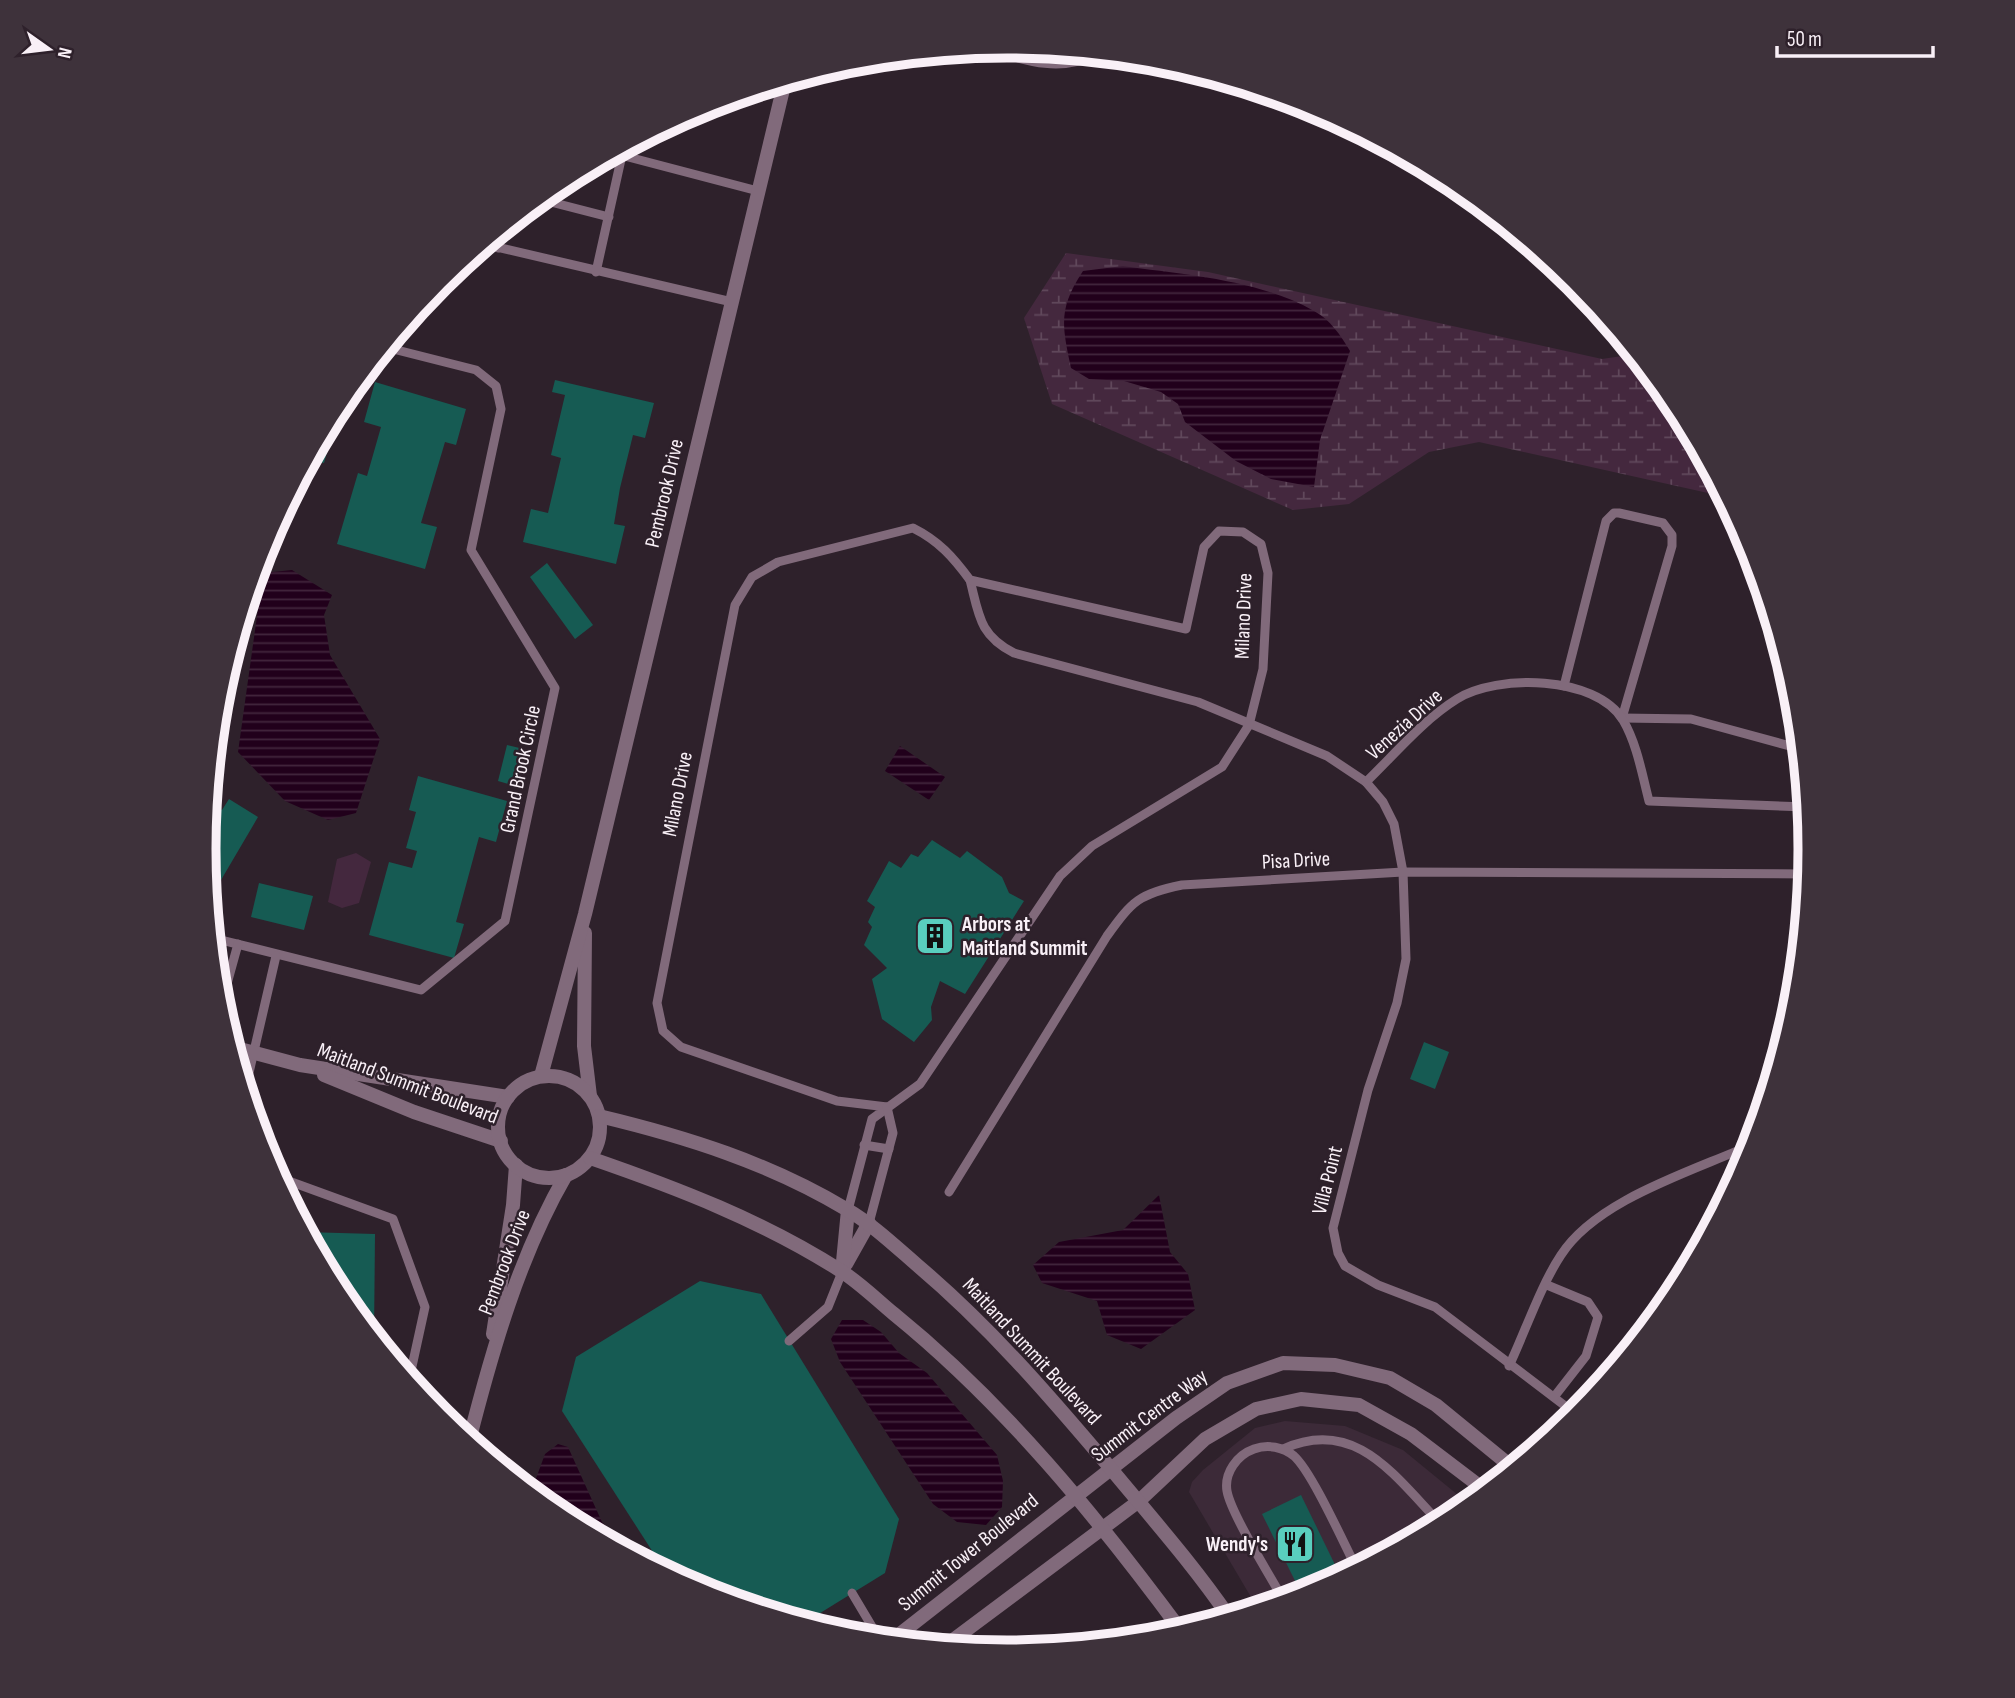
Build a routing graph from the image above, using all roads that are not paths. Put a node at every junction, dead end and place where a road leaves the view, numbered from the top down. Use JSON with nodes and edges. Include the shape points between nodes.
{"nodes":[{"id":1,"x":1028,"y":58,"type":"edge"},
{"id":2,"x":1070,"y":60,"type":"edge"},
{"id":3,"x":783,"y":91,"type":"edge"},
{"id":4,"x":626,"y":156,"type":"edge"},
{"id":5,"x":617,"y":161,"type":"edge"},
{"id":6,"x":758,"y":191,"type":"junction"},
{"id":7,"x":552,"y":202,"type":"edge"},
{"id":8,"x":608,"y":217,"type":"junction"},
{"id":9,"x":499,"y":243,"type":"edge"},
{"id":10,"x":494,"y":247,"type":"edge"},
{"id":11,"x":498,"y":248,"type":"junction"},
{"id":12,"x":596,"y":272,"type":"junction"},
{"id":13,"x":732,"y":302,"type":"junction"},
{"id":14,"x":394,"y":349,"type":"edge"},
{"id":15,"x":970,"y":580,"type":"junction"},
{"id":16,"x":1564,"y":685,"type":"junction"},
{"id":17,"x":1622,"y":718,"type":"junction"},
{"id":18,"x":1248,"y":725,"type":"junction"},
{"id":19,"x":1792,"y":747,"type":"edge"},
{"id":20,"x":1366,"y":782,"type":"junction"},
{"id":21,"x":1797,"y":807,"type":"edge"},
{"id":22,"x":1403,"y":872,"type":"junction"},
{"id":23,"x":1798,"y":874,"type":"edge"},
{"id":24,"x":585,"y":914,"type":"junction"},
{"id":25,"x":222,"y":940,"type":"edge"},
{"id":26,"x":238,"y":944,"type":"junction"},
{"id":27,"x":276,"y":956,"type":"junction"},
{"id":28,"x":228,"y":981,"type":"edge"},
{"id":29,"x":242,"y":1050,"type":"edge"},
{"id":30,"x":254,"y":1054,"type":"junction"},
{"id":31,"x":300,"y":1065,"type":"junction"},
{"id":32,"x":249,"y":1074,"type":"edge"},
{"id":33,"x":541,"y":1076,"type":"junction"},
{"id":34,"x":590,"y":1096,"type":"junction"},
{"id":35,"x":508,"y":1097,"type":"junction"},
{"id":36,"x":887,"y":1107,"type":"junction"},
{"id":37,"x":600,"y":1116,"type":"junction"},
{"id":38,"x":500,"y":1141,"type":"junction"},
{"id":39,"x":864,"y":1145,"type":"junction"},
{"id":40,"x":890,"y":1149,"type":"junction"},
{"id":41,"x":1740,"y":1150,"type":"edge"},
{"id":42,"x":590,"y":1158,"type":"junction"},
{"id":43,"x":516,"y":1165,"type":"junction"},
{"id":44,"x":566,"y":1175,"type":"junction"},
{"id":45,"x":289,"y":1180,"type":"edge"},
{"id":46,"x":949,"y":1192,"type":"dead end"},
{"id":47,"x":848,"y":1210,"type":"junction"},
{"id":48,"x":869,"y":1223,"type":"junction"},
{"id":49,"x":842,"y":1272,"type":"junction"},
{"id":50,"x":1547,"y":1285,"type":"junction"},
{"id":51,"x":789,"y":1341,"type":"dead end"},
{"id":52,"x":488,"y":1366,"type":"junction"},
{"id":53,"x":1508,"y":1366,"type":"junction"},
{"id":54,"x":411,"y":1369,"type":"edge"},
{"id":55,"x":1554,"y":1397,"type":"junction"},
{"id":56,"x":1567,"y":1408,"type":"edge"},
{"id":57,"x":472,"y":1430,"type":"edge"},
{"id":58,"x":1283,"y":1449,"type":"junction"},
{"id":59,"x":1506,"y":1463,"type":"edge"},
{"id":60,"x":1112,"y":1470,"type":"junction"},
{"id":61,"x":1478,"y":1485,"type":"edge"},
{"id":62,"x":1072,"y":1496,"type":"junction"},
{"id":63,"x":1139,"y":1501,"type":"junction"},
{"id":64,"x":1433,"y":1516,"type":"edge"},
{"id":65,"x":1102,"y":1530,"type":"junction"},
{"id":66,"x":1353,"y":1561,"type":"edge"},
{"id":67,"x":1279,"y":1592,"type":"edge"},
{"id":68,"x":852,"y":1593,"type":"dead end"},
{"id":69,"x":1224,"y":1609,"type":"edge"},
{"id":70,"x":1174,"y":1622,"type":"edge"},
{"id":71,"x":873,"y":1628,"type":"edge"},
{"id":72,"x":901,"y":1633,"type":"edge"},
{"id":73,"x":955,"y":1639,"type":"edge"}],
"edges":[{"from":1,"to":2,"type":"street"},
{"from":3,"to":6,"type":"street","name":"Pembrook Drive"},
{"from":4,"to":6,"type":"lane"},
{"from":5,"to":8,"type":"lane"},
{"from":6,"to":13,"type":"street","name":"Pembrook Drive"},
{"from":7,"to":8,"type":"lane"},
{"from":8,"to":12,"type":"lane"},
{"from":9,"to":11,"type":"lane"},
{"from":10,"to":11,"type":"lane"},
{"from":11,"to":12,"type":"lane"},
{"from":12,"to":13,"type":"lane"},
{"from":13,"to":24,"type":"street","name":"Pembrook Drive"},
{"from":14,"to":27,"type":"lane","name":"Grand Brook Circle","via":[[475,370],[496,386],[501,409],[471,550],[555,688],[505,921],[421,990]]},
{"from":15,"to":18,"type":"lane","name":"Milano Drive","via":[[982,626],[995,643],[1014,653],[1198,702]]},
{"from":15,"to":18,"type":"lane","name":"Milano Drive","via":[[1186,629],[1205,547],[1219,531],[1243,532],[1261,544],[1268,573],[1262,669]]},
{"from":15,"to":36,"type":"lane","name":"Milano Drive","via":[[954,557],[913,528],[778,562],[752,577],[735,605],[657,1003],[663,1031],[681,1046],[837,1101]]},
{"from":16,"to":17,"type":"lane","name":"Venezia Drive","via":[[1586,690]]},
{"from":16,"to":17,"type":"lane","via":[[1609,517],[1619,513],[1663,523],[1672,535],[1672,546]]},
{"from":16,"to":20,"type":"lane","name":"Venezia Drive","via":[[1499,682],[1457,699]]},
{"from":17,"to":19,"type":"lane","via":[[1691,719]]},
{"from":17,"to":21,"type":"lane","name":"Venezia Drive","via":[[1650,801]]},
{"from":18,"to":20,"type":"lane","name":"Milano Drive","via":[[1327,755]]},
{"from":18,"to":36,"type":"lane","name":"Milano Drive","via":[[1222,767],[1092,846],[1060,876],[920,1084]]},
{"from":20,"to":22,"type":"lane","name":"Milano Drive","via":[[1394,824]]},
{"from":22,"to":23,"type":"lane","name":"Pisa Drive"},
{"from":22,"to":46,"type":"lane","name":"Pisa Drive","via":[[1182,885],[1148,892],[1107,936]]},
{"from":22,"to":53,"type":"lane","name":"Villa Point","via":[[1406,959],[1333,1228],[1338,1253],[1345,1266],[1378,1285],[1435,1307]]},
{"from":24,"to":33,"type":"street","name":"Pembrook Drive"},
{"from":24,"to":34,"type":"street","name":"Pembrook Drive","via":[[584,1046]]},
{"from":25,"to":26,"type":"lane","name":"Grand Brook Circle"},
{"from":26,"to":27,"type":"lane","name":"Grand Brook Circle"},
{"from":26,"to":28,"type":"lane"},
{"from":27,"to":30,"type":"lane"},
{"from":29,"to":30,"type":"street","name":"Maitland Summit Boulevard"},
{"from":30,"to":31,"type":"street","name":"Maitland Summit Boulevard"},
{"from":30,"to":32,"type":"lane"},
{"from":31,"to":35,"type":"street","name":"Maitland Summit Boulevard"},
{"from":31,"to":38,"type":"street","name":"Maitland Summit Boulevard"},
{"from":33,"to":34,"type":"street","via":[[559,1076]]},
{"from":33,"to":35,"type":"street","via":[[524,1082]]},
{"from":34,"to":37,"type":"street"},
{"from":35,"to":38,"type":"street","via":[[500,1113]]},
{"from":36,"to":39,"type":"lane","name":"Milano Drive","via":[[872,1119]]},
{"from":36,"to":40,"type":"lane","via":[[893,1133]]},
{"from":37,"to":42,"type":"street","via":[[598,1142]]},
{"from":37,"to":47,"type":"street","name":"Maitland Summit Boulevard","via":[[683,1136],[759,1164]]},
{"from":38,"to":43,"type":"street"},
{"from":39,"to":40,"type":"lane"},
{"from":39,"to":47,"type":"lane","name":"Milano Drive"},
{"from":40,"to":48,"type":"lane"},
{"from":41,"to":50,"type":"lane","via":[[1613,1206],[1587,1224],[1561,1255]]},
{"from":42,"to":44,"type":"street"},
{"from":42,"to":49,"type":"street","via":[[694,1195]]},
{"from":43,"to":44,"type":"street","via":[[531,1175]]},
{"from":43,"to":52,"type":"street","name":"Pembrook Drive"},
{"from":44,"to":52,"type":"street","name":"Pembrook Drive","via":[[544,1214]]},
{"from":45,"to":54,"type":"lane","via":[[393,1219],[425,1307]]},
{"from":47,"to":48,"type":"street","name":"Maitland Summit Boulevard"},
{"from":47,"to":49,"type":"street","name":"Milano Drive"},
{"from":48,"to":49,"type":"street"},
{"from":48,"to":60,"type":"street","name":"Maitland Summit Boulevard","via":[[975,1315]]},
{"from":49,"to":51,"type":"lane","via":[[828,1307]]},
{"from":49,"to":62,"type":"street","via":[[950,1360],[998,1407]]},
{"from":50,"to":53,"type":"lane"},
{"from":50,"to":55,"type":"lane","via":[[1588,1302],[1598,1317],[1586,1356]]},
{"from":52,"to":57,"type":"street","name":"Pembrook Drive"},
{"from":53,"to":55,"type":"lane","name":"Villa Point"},
{"from":55,"to":56,"type":"lane","name":"Villa Point"},
{"from":58,"to":64,"type":"lane","via":[[1318,1438],[1345,1441],[1371,1453]]},
{"from":58,"to":66,"type":"lane","via":[[1302,1464]]},
{"from":58,"to":67,"type":"lane","via":[[1269,1446],[1241,1456],[1232,1467],[1227,1490]]},
{"from":59,"to":60,"type":"street","name":"Summit Centre Way","via":[[1436,1405],[1390,1378],[1335,1365],[1283,1363],[1227,1383]]},
{"from":60,"to":62,"type":"street","name":"Summit Centre Way"},
{"from":60,"to":63,"type":"street","name":"Maitland Summit Boulevard"},
{"from":61,"to":63,"type":"street","via":[[1411,1434],[1359,1405],[1301,1399],[1256,1409],[1205,1440]]},
{"from":62,"to":65,"type":"street"},
{"from":62,"to":72,"type":"street","name":"Summit Tower Boulevard"},
{"from":63,"to":65,"type":"street"},
{"from":63,"to":69,"type":"street","name":"Maitland Summit Boulevard"},
{"from":65,"to":70,"type":"street"},
{"from":65,"to":73,"type":"street"},
{"from":68,"to":71,"type":"lane"}]}
